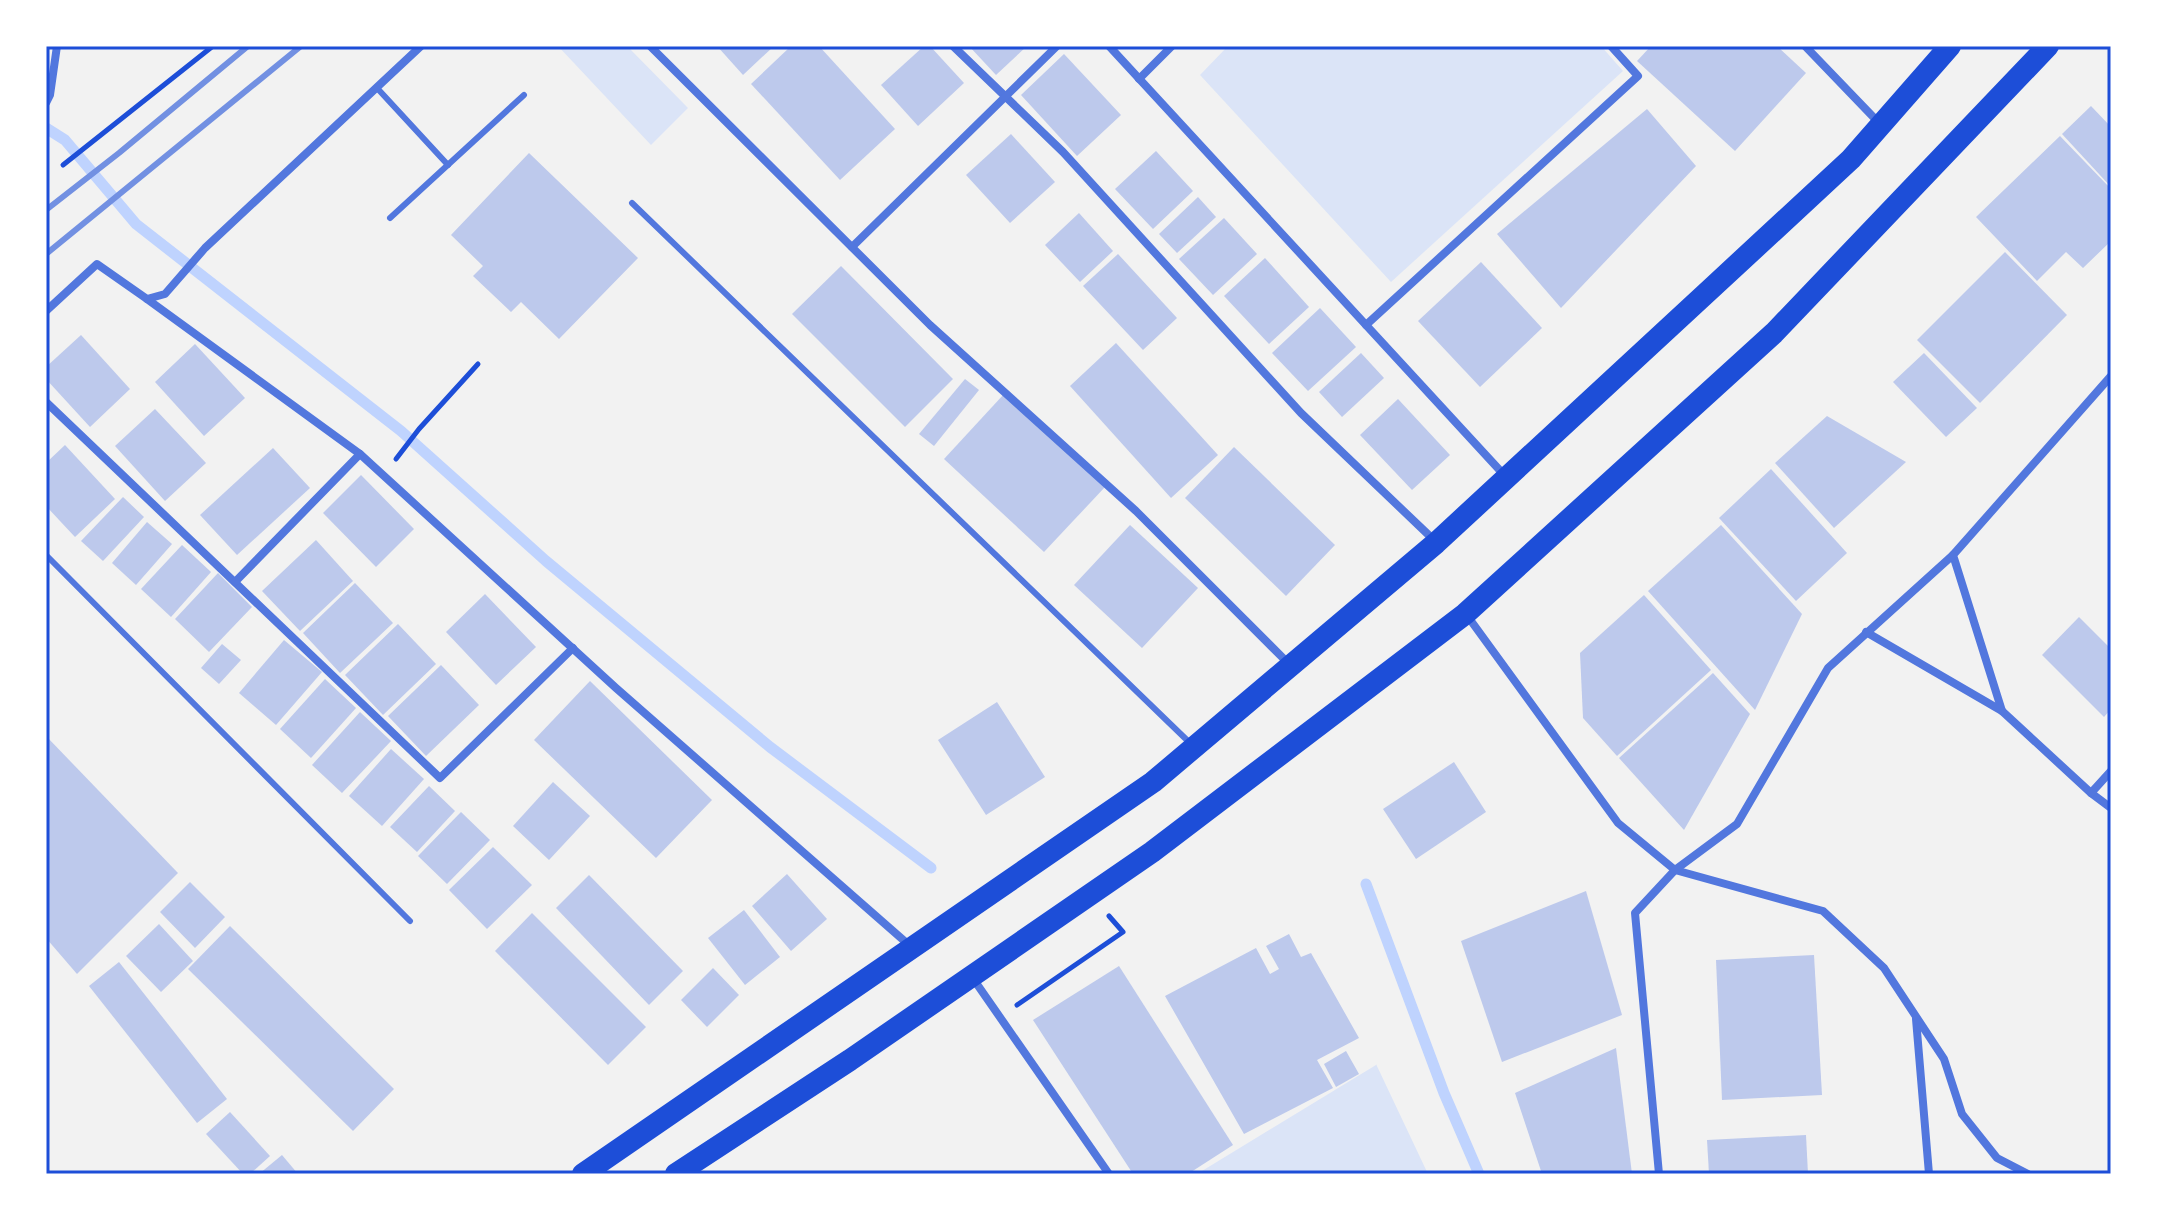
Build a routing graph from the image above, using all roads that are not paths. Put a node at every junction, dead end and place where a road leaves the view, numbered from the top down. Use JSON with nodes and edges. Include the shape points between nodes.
{"nodes":[{"id":1,"x":57,"y":46,"type":"edge"},
{"id":2,"x":421,"y":46,"type":"edge"},
{"id":3,"x":650,"y":46,"type":"edge"},
{"id":4,"x":953,"y":46,"type":"edge"},
{"id":5,"x":1057,"y":46,"type":"edge"},
{"id":6,"x":1109,"y":46,"type":"edge"},
{"id":7,"x":1172,"y":46,"type":"edge"},
{"id":8,"x":1611,"y":46,"type":"edge"},
{"id":9,"x":1805,"y":46,"type":"edge"},
{"id":10,"x":1950,"y":46,"type":"edge"},
{"id":11,"x":2048,"y":46,"type":"edge"},
{"id":12,"x":1139,"y":79,"type":"junction"},
{"id":13,"x":377,"y":88,"type":"junction"},
{"id":14,"x":524,"y":95,"type":"dead end"},
{"id":15,"x":1005,"y":97,"type":"junction"},
{"id":16,"x":48,"y":99,"type":"edge"},
{"id":17,"x":1881,"y":125,"type":"junction"},
{"id":18,"x":448,"y":165,"type":"junction"},
{"id":19,"x":632,"y":203,"type":"dead end"},
{"id":20,"x":390,"y":218,"type":"dead end"},
{"id":21,"x":852,"y":247,"type":"junction"},
{"id":22,"x":147,"y":299,"type":"junction"},
{"id":23,"x":46,"y":311,"type":"edge"},
{"id":24,"x":1366,"y":325,"type":"junction"},
{"id":25,"x":2111,"y":376,"type":"edge"},
{"id":26,"x":46,"y":402,"type":"edge"},
{"id":27,"x":360,"y":454,"type":"junction"},
{"id":28,"x":1507,"y":478,"type":"junction"},
{"id":29,"x":1436,"y":543,"type":"junction"},
{"id":30,"x":46,"y":555,"type":"edge"},
{"id":31,"x":1953,"y":555,"type":"junction"},
{"id":32,"x":235,"y":582,"type":"junction"},
{"id":33,"x":1465,"y":614,"type":"junction"},
{"id":34,"x":1866,"y":632,"type":"junction"},
{"id":35,"x":573,"y":648,"type":"junction"},
{"id":36,"x":1291,"y":666,"type":"junction"},
{"id":37,"x":2002,"y":711,"type":"junction"},
{"id":38,"x":1194,"y":748,"type":"junction"},
{"id":39,"x":2111,"y":771,"type":"edge"},
{"id":40,"x":2091,"y":793,"type":"junction"},
{"id":41,"x":2111,"y":808,"type":"edge"},
{"id":42,"x":1675,"y":870,"type":"junction"},
{"id":43,"x":410,"y":921,"type":"dead end"},
{"id":44,"x":913,"y":948,"type":"junction"},
{"id":45,"x":972,"y":976,"type":"junction"},
{"id":46,"x":1915,"y":1015,"type":"junction"},
{"id":47,"x":583,"y":1174,"type":"edge"},
{"id":48,"x":676,"y":1174,"type":"edge"},
{"id":49,"x":1109,"y":1174,"type":"edge"},
{"id":50,"x":1659,"y":1174,"type":"edge"},
{"id":51,"x":1929,"y":1174,"type":"edge"},
{"id":52,"x":2028,"y":1174,"type":"edge"}],
"edges":[{"from":1,"to":16,"type":"street"},
{"from":2,"to":13,"type":"street"},
{"from":3,"to":21,"type":"street"},
{"from":4,"to":15,"type":"street"},
{"from":5,"to":15,"type":"street"},
{"from":6,"to":12,"type":"street"},
{"from":7,"to":12,"type":"street"},
{"from":8,"to":24,"type":"street","via":[[1638,76]]},
{"from":9,"to":17,"type":"street"},
{"from":10,"to":17,"type":"highway"},
{"from":11,"to":33,"type":"highway","via":[[1774,333]]},
{"from":12,"to":24,"type":"street"},
{"from":13,"to":18,"type":"lane"},
{"from":13,"to":22,"type":"street","via":[[205,248],[165,294]]},
{"from":14,"to":18,"type":"lane"},
{"from":15,"to":21,"type":"street"},
{"from":15,"to":29,"type":"street","via":[[1063,152],[1301,413]]},
{"from":17,"to":28,"type":"highway","via":[[1851,159]]},
{"from":18,"to":20,"type":"lane"},
{"from":19,"to":38,"type":"lane"},
{"from":21,"to":36,"type":"street","via":[[930,325],[1136,511]]},
{"from":22,"to":23,"type":"street","via":[[97,264]]},
{"from":22,"to":27,"type":"street"},
{"from":24,"to":28,"type":"street"},
{"from":25,"to":31,"type":"street"},
{"from":26,"to":32,"type":"street"},
{"from":27,"to":32,"type":"street"},
{"from":27,"to":35,"type":"street"},
{"from":28,"to":29,"type":"highway"},
{"from":29,"to":36,"type":"highway"},
{"from":30,"to":43,"type":"lane"},
{"from":31,"to":34,"type":"street"},
{"from":31,"to":37,"type":"street"},
{"from":32,"to":35,"type":"street","via":[[440,778]]},
{"from":33,"to":42,"type":"street","via":[[1618,823]]},
{"from":33,"to":45,"type":"highway","via":[[1152,852]]},
{"from":34,"to":37,"type":"street"},
{"from":34,"to":42,"type":"street","via":[[1828,668],[1737,824]]},
{"from":35,"to":44,"type":"street"},
{"from":36,"to":38,"type":"highway"},
{"from":37,"to":40,"type":"street"},
{"from":38,"to":44,"type":"highway"},
{"from":39,"to":40,"type":"street"},
{"from":40,"to":41,"type":"street"},
{"from":42,"to":46,"type":"street","via":[[1823,911],[1884,968]]},
{"from":42,"to":50,"type":"street","via":[[1635,913]]},
{"from":44,"to":47,"type":"highway"},
{"from":45,"to":48,"type":"highway"},
{"from":45,"to":49,"type":"street"},
{"from":46,"to":51,"type":"street"},
{"from":46,"to":52,"type":"street","via":[[1944,1059],[1962,1114],[1997,1158]]}]}
